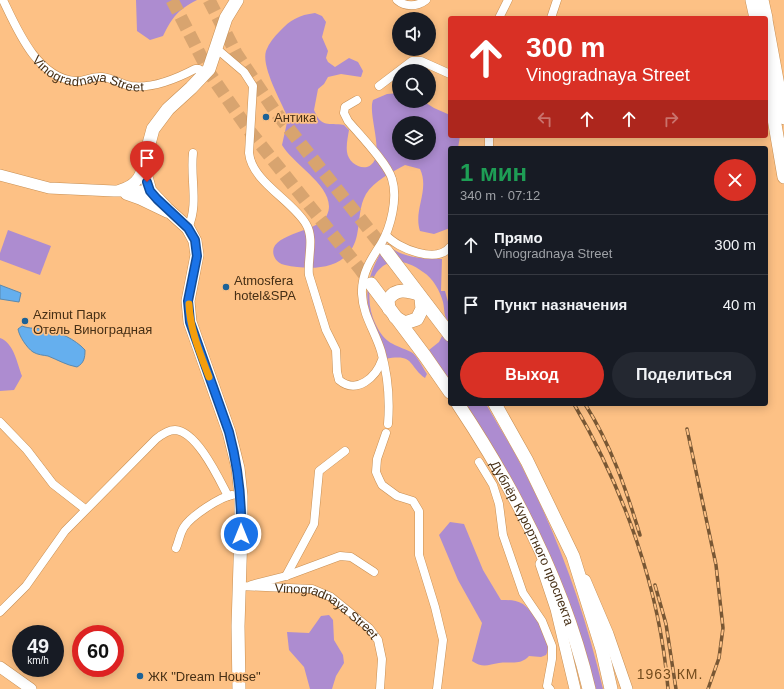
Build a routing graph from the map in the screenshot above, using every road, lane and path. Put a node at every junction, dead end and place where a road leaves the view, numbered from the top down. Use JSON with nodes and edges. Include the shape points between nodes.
{"nodes":[{"id":1,"x":3,"y":0,"type":"edge"},
{"id":2,"x":238,"y":0,"type":"edge"},
{"id":3,"x":397,"y":0,"type":"edge"},
{"id":4,"x":426,"y":0,"type":"edge"},
{"id":5,"x":508,"y":0,"type":"edge"},
{"id":6,"x":557,"y":0,"type":"edge"},
{"id":7,"x":752,"y":0,"type":"edge"},
{"id":8,"x":762,"y":0,"type":"edge"},
{"id":9,"x":500,"y":16,"type":"edge"},
{"id":10,"x":552,"y":16,"type":"edge"},
{"id":11,"x":756,"y":16,"type":"edge"},
{"id":12,"x":765,"y":16,"type":"edge"},
{"id":13,"x":768,"y":30,"type":"edge"},
{"id":14,"x":217,"y":49,"type":"junction"},
{"id":15,"x":448,"y":73,"type":"edge"},
{"id":16,"x":205,"y":74,"type":"junction"},
{"id":17,"x":768,"y":84,"type":"edge"},
{"id":18,"x":379,"y":86,"type":"dead end"},
{"id":19,"x":357,"y":100,"type":"dead end"},
{"id":20,"x":784,"y":118,"type":"edge"},
{"id":21,"x":193,"y":154,"type":"dead end"},
{"id":22,"x":143,"y":166,"type":"junction"},
{"id":23,"x":0,"y":175,"type":"edge"},
{"id":24,"x":784,"y":177,"type":"edge"},
{"id":25,"x":114,"y":191,"type":"junction"},
{"id":26,"x":150,"y":191,"type":"junction"},
{"id":27,"x":176,"y":217,"type":"junction"},
{"id":28,"x":188,"y":228,"type":"junction"},
{"id":29,"x":386,"y":236,"type":"junction"},
{"id":30,"x":448,"y":249,"type":"edge"},
{"id":31,"x":386,"y":251,"type":"tunnel mouth"},
{"id":32,"x":370,"y":284,"type":"tunnel mouth"},
{"id":33,"x":420,"y":296,"type":"junction"},
{"id":34,"x":391,"y":313,"type":"junction"},
{"id":35,"x":448,"y":332,"type":"edge"},
{"id":36,"x":382,"y":360,"type":"junction"},
{"id":37,"x":448,"y":389,"type":"edge"},
{"id":38,"x":459,"y":406,"type":"edge"},
{"id":39,"x":496,"y":406,"type":"edge"},
{"id":40,"x":0,"y":422,"type":"edge"},
{"id":41,"x":388,"y":424,"type":"dead end"},
{"id":42,"x":386,"y":433,"type":"dead end"},
{"id":43,"x":346,"y":451,"type":"dead end"},
{"id":44,"x":479,"y":462,"type":"dead end"},
{"id":45,"x":228,"y":496,"type":"junction"},
{"id":46,"x":241,"y":496,"type":"junction"},
{"id":47,"x":86,"y":509,"type":"junction"},
{"id":48,"x":530,"y":530,"type":"junction"},
{"id":49,"x":176,"y":548,"type":"dead end"},
{"id":50,"x":573,"y":556,"type":"junction"},
{"id":51,"x":374,"y":572,"type":"dead end"},
{"id":52,"x":286,"y":576,"type":"junction"},
{"id":53,"x":243,"y":586,"type":"junction"},
{"id":54,"x":0,"y":612,"type":"edge"},
{"id":55,"x":0,"y":667,"type":"edge"},
{"id":56,"x":31,"y":689,"type":"edge"},
{"id":57,"x":238,"y":689,"type":"edge"},
{"id":58,"x":380,"y":689,"type":"edge"},
{"id":59,"x":437,"y":689,"type":"edge"},
{"id":60,"x":550,"y":689,"type":"edge"},
{"id":61,"x":575,"y":689,"type":"edge"},
{"id":62,"x":590,"y":689,"type":"edge"},
{"id":63,"x":611,"y":689,"type":"edge"},
{"id":64,"x":627,"y":689,"type":"edge"}],
"edges":[{"from":1,"to":16,"type":"street","name":"Vinogradnaya Street","via":[[21,38],[34,56],[66,79],[81,81],[100,77],[138,86],[167,82],[195,69]]},
{"from":2,"to":14,"type":"main road","via":[[226,18]]},
{"from":3,"to":4,"type":"street","via":[[406,5]]},
{"from":5,"to":9,"type":"street"},
{"from":6,"to":10,"type":"street"},
{"from":7,"to":11,"type":"main road"},
{"from":8,"to":12,"type":"main road"},
{"from":13,"to":20,"type":"main road"},
{"from":14,"to":16,"type":"main road"},
{"from":14,"to":36,"type":"street","via":[[244,72],[253,86],[249,153],[251,164],[308,228],[309,275],[326,330],[336,350],[339,380],[346,384],[366,382],[378,371]]},
{"from":15,"to":18,"type":"street","via":[[412,61]]},
{"from":16,"to":22,"type":"main road","via":[[159,119],[150,137]]},
{"from":17,"to":24,"type":"main road"},
{"from":19,"to":29,"type":"street","via":[[345,107],[344,113],[392,180],[391,223]]},
{"from":21,"to":28,"type":"street","via":[[194,193],[192,219]]},
{"from":22,"to":25,"type":"main road","via":[[136,182]]},
{"from":22,"to":26,"type":"main road"},
{"from":23,"to":25,"type":"main road","via":[[49,188]]},
{"from":25,"to":26,"type":"main road"},
{"from":25,"to":27,"type":"main road","via":[[140,199]]},
{"from":26,"to":27,"type":"main road"},
{"from":27,"to":28,"type":"main road"},
{"from":28,"to":46,"type":"main road","via":[[197,247],[188,301],[190,322],[229,432],[238,468]]},
{"from":29,"to":30,"type":"street","via":[[398,246],[413,251],[439,254]]},
{"from":29,"to":36,"type":"street","via":[[368,263],[362,293],[366,319],[381,350]]},
{"from":31,"to":33,"type":"main road"},
{"from":32,"to":34,"type":"main road"},
{"from":33,"to":34,"type":"main road","via":[[404,291],[394,293],[388,300]]},
{"from":33,"to":34,"type":"main road","via":[[422,309],[417,319],[405,323]]},
{"from":33,"to":35,"type":"main road"},
{"from":34,"to":37,"type":"main road"},
{"from":36,"to":41,"type":"street","via":[[389,392]]},
{"from":38,"to":48,"type":"main road","name":"Дублёр Курортного проспекта","via":[[514,495]]},
{"from":39,"to":50,"type":"main road","name":"Дублёр Курортного проспекта","via":[[527,461]]},
{"from":40,"to":47,"type":"street","via":[[27,450],[53,484]]},
{"from":42,"to":59,"type":"street","via":[[377,459],[376,472],[379,479],[397,496],[413,501],[420,511],[419,555],[443,640]]},
{"from":43,"to":52,"type":"street","name":"Vinogradnaya Street","via":[[319,471],[314,524]]},
{"from":44,"to":60,"type":"street","via":[[499,504],[503,535],[523,593],[542,621],[552,646],[547,686]]},
{"from":45,"to":46,"type":"street"},
{"from":45,"to":47,"type":"street","via":[[202,451],[187,436],[176,430],[156,439]]},
{"from":45,"to":49,"type":"street","via":[[188,522],[183,528]]},
{"from":46,"to":53,"type":"main road"},
{"from":47,"to":54,"type":"street","via":[[65,531],[26,586]]},
{"from":48,"to":61,"type":"main road","via":[[556,609]]},
{"from":48,"to":62,"type":"main road","name":"Дублёр Курортного проспекта","via":[[561,600]]},
{"from":50,"to":63,"type":"main road","name":"Дублёр Курортного проспекта","via":[[602,649]]},
{"from":50,"to":64,"type":"main road","via":[[593,596]]},
{"from":51,"to":52,"type":"street","name":"Vinogradnaya Street","via":[[351,557],[340,556]]},
{"from":52,"to":53,"type":"street","name":"Vinogradnaya Street"},
{"from":53,"to":57,"type":"main road"},
{"from":53,"to":58,"type":"street","name":"Vinogradnaya Street","via":[[312,589],[331,597],[369,628],[378,640],[382,659]]},
{"from":55,"to":56,"type":"main road"}]}
